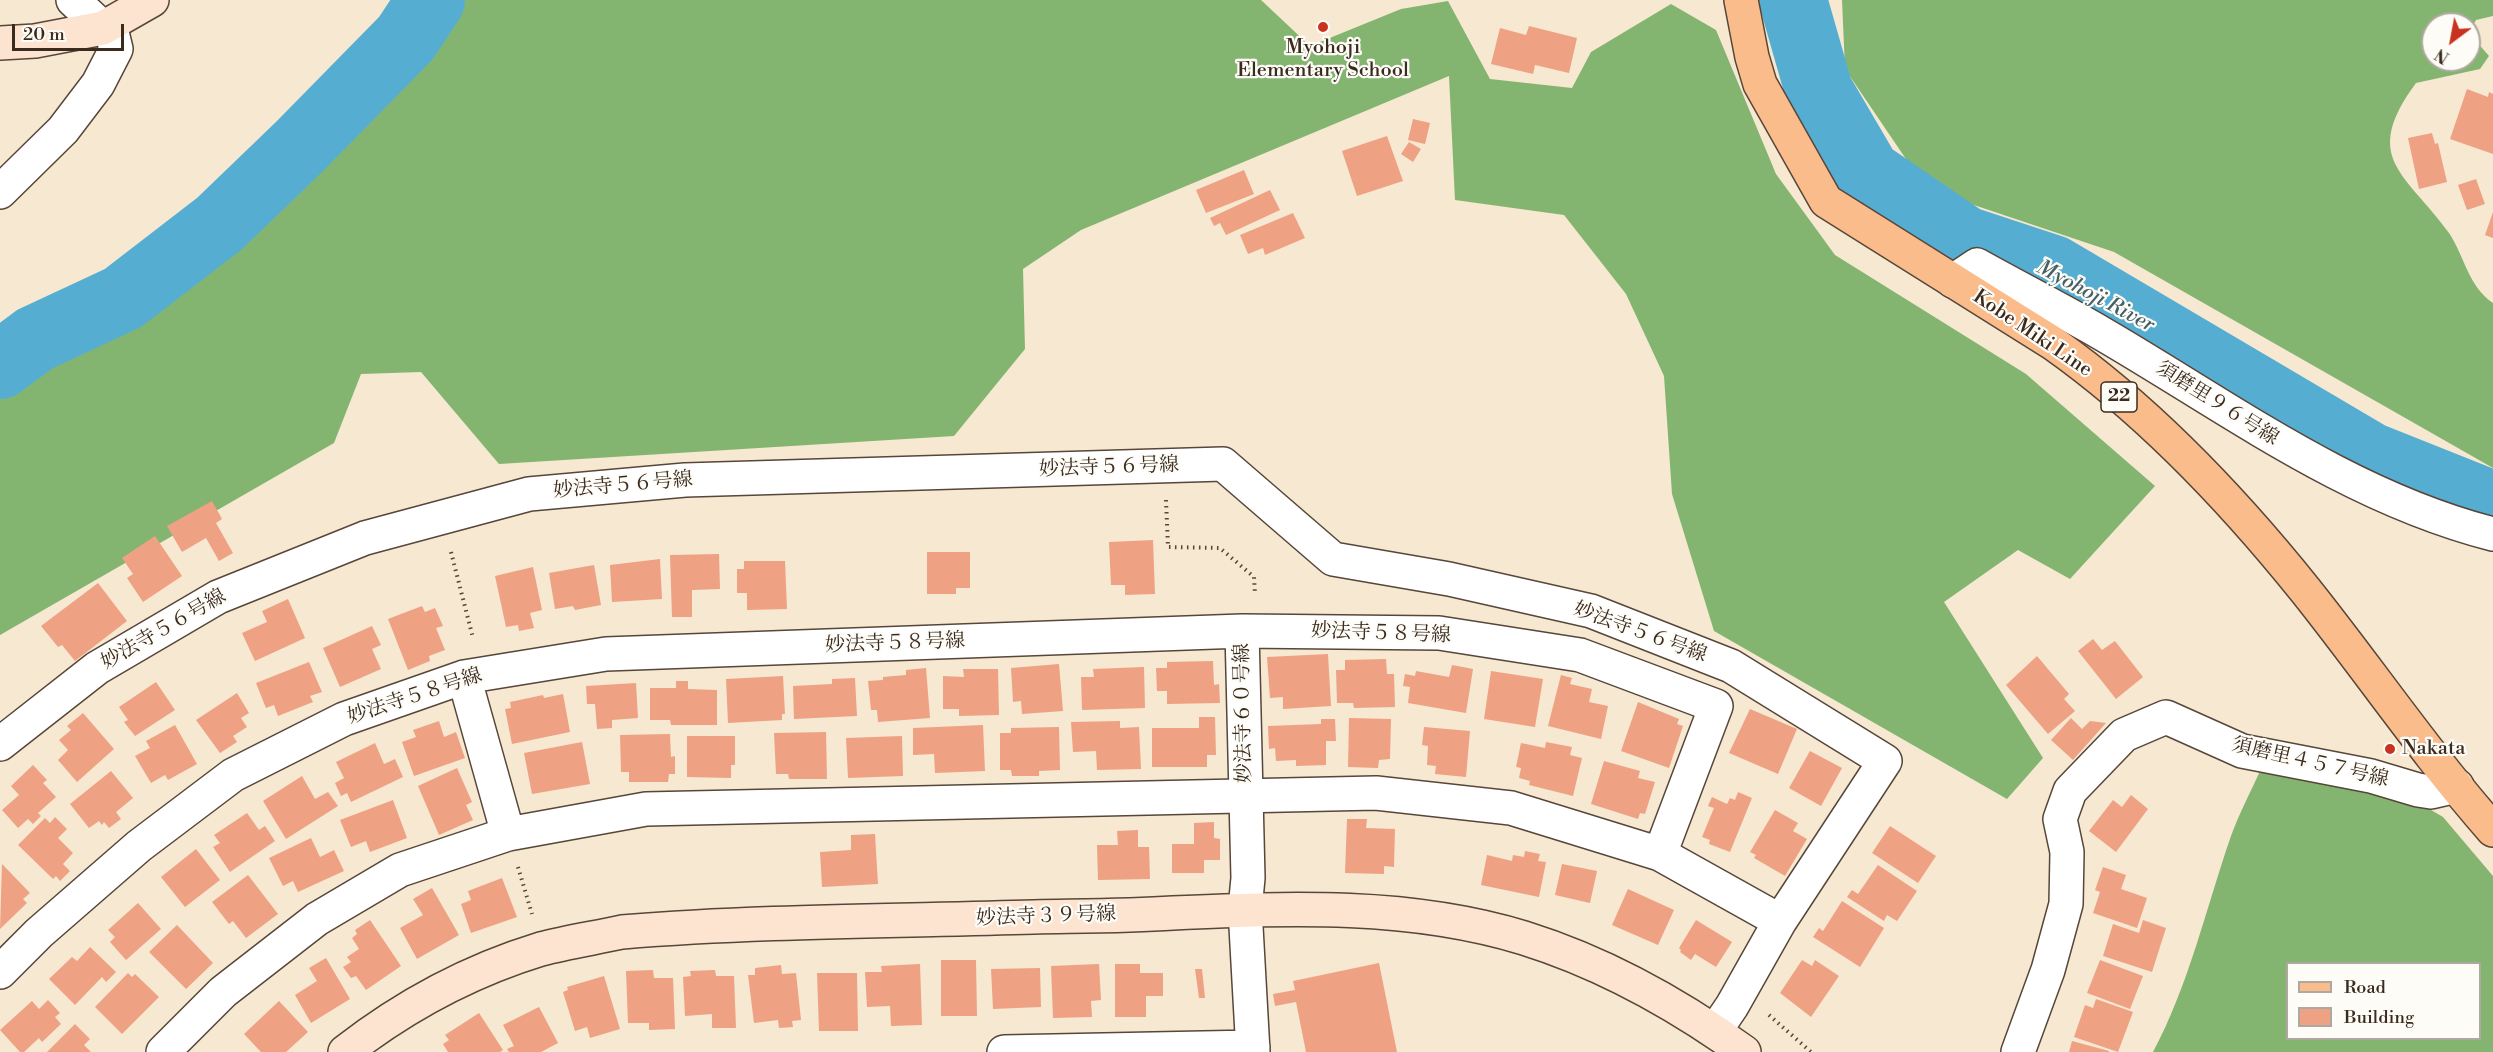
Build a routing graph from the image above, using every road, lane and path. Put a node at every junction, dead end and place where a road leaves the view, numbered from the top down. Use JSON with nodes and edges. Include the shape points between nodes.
{"nodes":[{"id":1,"x":73,"y":0,"type":"edge"},
{"id":2,"x":152,"y":0,"type":"edge"},
{"id":3,"x":1741,"y":0,"type":"edge"},
{"id":4,"x":106,"y":26,"type":"junction"},
{"id":5,"x":0,"y":44,"type":"edge"},
{"id":6,"x":0,"y":192,"type":"edge"},
{"id":7,"x":1953,"y":280,"type":"junction"},
{"id":8,"x":1165,"y":466,"type":"junction"},
{"id":9,"x":442,"y":517,"type":"junction"},
{"id":10,"x":2493,"y":534,"type":"edge"},
{"id":11,"x":1248,"y":631,"type":"junction"},
{"id":12,"x":473,"y":676,"type":"junction"},
{"id":13,"x":0,"y":744,"type":"edge"},
{"id":14,"x":2457,"y":786,"type":"junction"},
{"id":15,"x":1246,"y":795,"type":"junction"},
{"id":16,"x":2493,"y":830,"type":"edge"},
{"id":17,"x":508,"y":834,"type":"junction"},
{"id":18,"x":1660,"y":854,"type":"junction"},
{"id":19,"x":1245,"y":909,"type":"junction"},
{"id":20,"x":1780,"y":921,"type":"junction"},
{"id":21,"x":535,"y":925,"type":"dead end"},
{"id":22,"x":0,"y":972,"type":"edge"},
{"id":23,"x":1739,"y":993,"type":"junction"},
{"id":24,"x":1715,"y":1031,"type":"junction"},
{"id":25,"x":1253,"y":1050,"type":"edge"},
{"id":26,"x":163,"y":1052,"type":"edge"},
{"id":27,"x":345,"y":1052,"type":"edge"},
{"id":28,"x":1004,"y":1052,"type":"edge"},
{"id":29,"x":1744,"y":1052,"type":"edge"},
{"id":30,"x":1811,"y":1052,"type":"edge"},
{"id":31,"x":2018,"y":1052,"type":"edge"}],
"edges":[{"from":1,"to":4,"type":"street"},
{"from":2,"to":4,"type":"street"},
{"from":3,"to":7,"type":"main road","name":"Kobe Miki Line","number":"22","via":[[1760,84],[1826,201]]},
{"from":4,"to":5,"type":"street"},
{"from":4,"to":6,"type":"street","via":[[116,49],[98,84],[63,130]]},
{"from":7,"to":10,"type":"street","name":"須磨里９６号線","via":[[1977,265],[2100,332],[2290,449],[2382,495]]},
{"from":7,"to":14,"type":"main road","name":"Kobe Miki Line","number":"22","via":[[2079,362],[2188,459],[2248,521]]},
{"from":8,"to":9,"type":"street","name":"妙法寺５６号線","via":[[685,480],[530,494]]},
{"from":8,"to":11,"type":"path","via":[[1168,547],[1220,548],[1254,578]]},
{"from":8,"to":20,"type":"street","name":"妙法寺５６号線","via":[[1223,465],[1333,559],[1449,579],[1591,611],[1731,666],[1885,760]]},
{"from":9,"to":12,"type":"path"},
{"from":9,"to":13,"type":"street","name":"妙法寺５６号線","via":[[365,538],[218,597],[97,668]]},
{"from":11,"to":12,"type":"street","name":"妙法寺５８号線","via":[[606,654]]},
{"from":11,"to":15,"type":"street","name":"妙法寺６０号線"},
{"from":11,"to":18,"type":"street","name":"妙法寺５８号線","via":[[1439,633],[1580,655],[1716,706]]},
{"from":12,"to":17,"type":"street"},
{"from":12,"to":22,"type":"street","name":"妙法寺５８号線","via":[[344,719],[233,775],[139,846]]},
{"from":14,"to":16,"type":"main road","name":"Kobe Miki Line","number":"22"},
{"from":14,"to":31,"type":"street","name":"須磨里４５７号線","via":[[2431,792],[2418,790],[2371,776],[2242,751],[2166,717],[2124,735],[2070,792],[2060,819],[2067,852],[2066,904],[2048,970]]},
{"from":15,"to":17,"type":"street","via":[[646,809]]},
{"from":15,"to":18,"type":"street","via":[[1376,793],[1511,808]]},
{"from":15,"to":19,"type":"street","name":"妙法寺６０号線"},
{"from":17,"to":21,"type":"path"},
{"from":17,"to":26,"type":"street","via":[[400,870],[317,919],[223,992]]},
{"from":18,"to":20,"type":"street"},
{"from":19,"to":24,"type":"street","name":"妙法寺３９号線","via":[[1356,910],[1411,915],[1522,937],[1601,967],[1652,992]]},
{"from":19,"to":25,"type":"street","name":"妙法寺６０号線"},
{"from":19,"to":27,"type":"street","name":"妙法寺３９号線","via":[[622,932],[542,949],[489,967],[398,1013]]},
{"from":20,"to":23,"type":"street","name":"妙法寺５６号線"},
{"from":23,"to":24,"type":"street","name":"妙法寺５６号線"},
{"from":23,"to":30,"type":"path"},
{"from":24,"to":29,"type":"street","name":"妙法寺３９号線"},
{"from":25,"to":28,"type":"street"}]}
